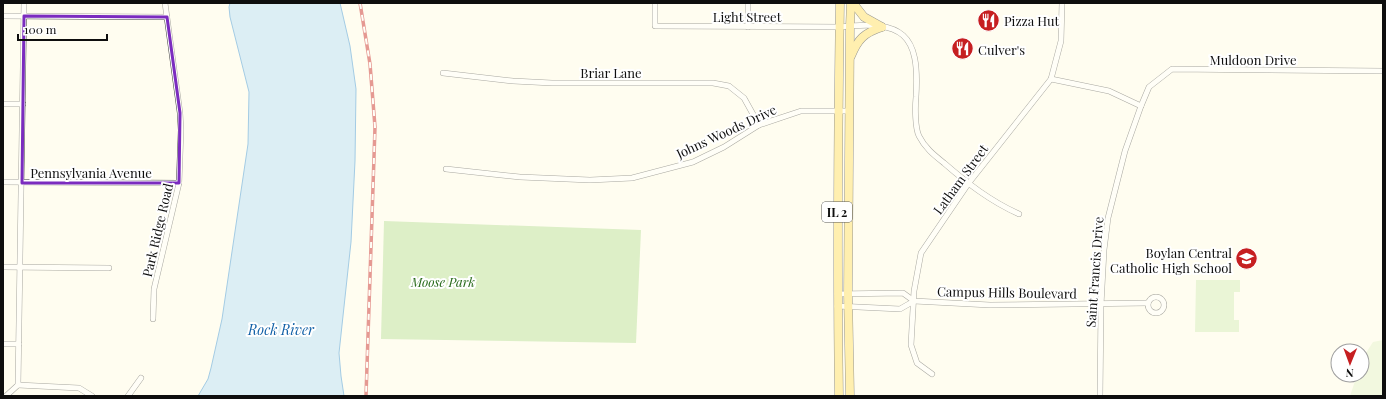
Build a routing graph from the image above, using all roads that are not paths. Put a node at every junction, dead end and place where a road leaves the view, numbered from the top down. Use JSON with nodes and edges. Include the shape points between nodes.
{"nodes":[{"id":1,"x":24,"y":3,"type":"edge"},
{"id":2,"x":165,"y":3,"type":"edge"},
{"id":3,"x":655,"y":3,"type":"edge"},
{"id":4,"x":748,"y":3,"type":"edge"},
{"id":5,"x":840,"y":3,"type":"edge"},
{"id":6,"x":852,"y":3,"type":"edge"},
{"id":7,"x":1062,"y":3,"type":"edge"},
{"id":8,"x":3,"y":16,"type":"edge"},
{"id":9,"x":24,"y":16,"type":"junction"},
{"id":10,"x":167,"y":17,"type":"junction"},
{"id":11,"x":850,"y":26,"type":"junction"},
{"id":12,"x":748,"y":27,"type":"junction"},
{"id":13,"x":882,"y":27,"type":"junction"},
{"id":14,"x":840,"y":28,"type":"junction"},
{"id":15,"x":850,"y":61,"type":"junction"},
{"id":16,"x":1383,"y":71,"type":"edge"},
{"id":17,"x":443,"y":74,"type":"dead end"},
{"id":18,"x":1051,"y":79,"type":"junction"},
{"id":19,"x":3,"y":104,"type":"edge"},
{"id":20,"x":23,"y":104,"type":"junction"},
{"id":21,"x":1140,"y":106,"type":"junction"},
{"id":22,"x":850,"y":111,"type":"junction"},
{"id":23,"x":838,"y":112,"type":"junction"},
{"id":24,"x":760,"y":125,"type":"junction"},
{"id":25,"x":446,"y":169,"type":"dead end"},
{"id":26,"x":3,"y":182,"type":"edge"},
{"id":27,"x":22,"y":183,"type":"junction"},
{"id":28,"x":179,"y":183,"type":"junction"},
{"id":29,"x":968,"y":184,"type":"junction"},
{"id":30,"x":1019,"y":214,"type":"dead end"},
{"id":31,"x":3,"y":266,"type":"edge"},
{"id":32,"x":20,"y":267,"type":"junction"},
{"id":33,"x":109,"y":268,"type":"dead end"},
{"id":34,"x":837,"y":294,"type":"junction"},
{"id":35,"x":848,"y":294,"type":"junction"},
{"id":36,"x":914,"y":301,"type":"junction"},
{"id":37,"x":1148,"y":303,"type":"dead end"},
{"id":38,"x":1101,"y":305,"type":"junction"},
{"id":39,"x":837,"y":306,"type":"junction"},
{"id":40,"x":848,"y":307,"type":"junction"},
{"id":41,"x":153,"y":319,"type":"dead end"},
{"id":42,"x":3,"y":344,"type":"edge"},
{"id":43,"x":19,"y":344,"type":"junction"},
{"id":44,"x":932,"y":374,"type":"dead end"},
{"id":45,"x":141,"y":378,"type":"dead end"},
{"id":46,"x":18,"y":385,"type":"junction"},
{"id":47,"x":6,"y":396,"type":"edge"},
{"id":48,"x":92,"y":396,"type":"edge"},
{"id":49,"x":128,"y":396,"type":"edge"},
{"id":50,"x":839,"y":396,"type":"edge"},
{"id":51,"x":850,"y":396,"type":"edge"},
{"id":52,"x":1100,"y":396,"type":"edge"}],
"edges":[{"from":1,"to":9,"type":"street"},
{"from":2,"to":10,"type":"street","name":"Park Ridge Road"},
{"from":3,"to":12,"type":"street","name":"Light Street","via":[[655,26]]},
{"from":4,"to":12,"type":"street"},
{"from":5,"to":14,"type":"main road","number":"IL 2"},
{"from":6,"to":11,"type":"main road","number":"IL 2"},
{"from":6,"to":13,"type":"main road","via":[[864,17]]},
{"from":7,"to":18,"type":"street","name":"Latham Street","via":[[1061,41]]},
{"from":8,"to":9,"type":"street"},
{"from":9,"to":10,"type":"street"},
{"from":9,"to":20,"type":"street"},
{"from":10,"to":28,"type":"street","name":"Park Ridge Road","via":[[180,113]]},
{"from":11,"to":13,"type":"street","name":"Light Street"},
{"from":11,"to":14,"type":"street","name":"Light Street"},
{"from":11,"to":15,"type":"main road","number":"IL 2"},
{"from":12,"to":14,"type":"street","name":"Light Street"},
{"from":13,"to":15,"type":"main road","via":[[870,31],[858,42]]},
{"from":13,"to":29,"type":"street","name":"Light Street","via":[[903,34],[915,55],[918,135],[927,148]]},
{"from":14,"to":23,"type":"main road","number":"IL 2"},
{"from":15,"to":22,"type":"main road","number":"IL 2"},
{"from":16,"to":21,"type":"street","name":"Muldoon Drive","via":[[1172,69],[1149,87]]},
{"from":17,"to":24,"type":"street","name":"Briar Lane","via":[[552,83],[713,83],[729,86],[744,98]]},
{"from":18,"to":21,"type":"street","via":[[1109,91]]},
{"from":18,"to":29,"type":"street","name":"Latham Street"},
{"from":19,"to":20,"type":"street"},
{"from":20,"to":27,"type":"street"},
{"from":21,"to":38,"type":"street","name":"Saint Francis Drive","via":[[1125,151],[1108,218]]},
{"from":22,"to":23,"type":"street","name":"Johns Woods Drive"},
{"from":22,"to":35,"type":"main road","number":"IL 2"},
{"from":23,"to":24,"type":"street","name":"Johns Woods Drive","via":[[801,111]]},
{"from":23,"to":34,"type":"main road","number":"IL 2"},
{"from":24,"to":25,"type":"street","name":"Johns Woods Drive","via":[[693,162],[632,178],[590,180],[520,177]]},
{"from":26,"to":27,"type":"street","name":"Pennsylvania Avenue"},
{"from":27,"to":28,"type":"street","name":"Pennsylvania Avenue"},
{"from":27,"to":32,"type":"street"},
{"from":28,"to":41,"type":"street","name":"Park Ridge Road","via":[[154,289]]},
{"from":29,"to":30,"type":"street","name":"Light Street"},
{"from":29,"to":36,"type":"street","name":"Latham Street","via":[[920,253],[914,284]]},
{"from":31,"to":32,"type":"street"},
{"from":32,"to":33,"type":"street"},
{"from":32,"to":43,"type":"street"},
{"from":34,"to":35,"type":"street","name":"Campus Hills Boulevard"},
{"from":34,"to":39,"type":"main road","number":"IL 2"},
{"from":35,"to":36,"type":"street","name":"Campus Hills Boulevard","via":[[903,293]]},
{"from":35,"to":40,"type":"main road","number":"IL 2"},
{"from":36,"to":38,"type":"street","name":"Campus Hills Boulevard","via":[[990,305]]},
{"from":36,"to":40,"type":"street","name":"Campus Hills Boulevard","via":[[900,309]]},
{"from":36,"to":44,"type":"street","name":"Latham Street","via":[[911,345],[917,363]]},
{"from":37,"to":38,"type":"street","name":"Campus Hills Boulevard"},
{"from":38,"to":52,"type":"street","name":"Saint Francis Drive"},
{"from":39,"to":40,"type":"street","name":"Campus Hills Boulevard"},
{"from":39,"to":50,"type":"main road","number":"IL 2"},
{"from":40,"to":51,"type":"main road","number":"IL 2"},
{"from":42,"to":43,"type":"street"},
{"from":43,"to":46,"type":"street"},
{"from":45,"to":49,"type":"street"},
{"from":46,"to":47,"type":"street"},
{"from":46,"to":48,"type":"street","via":[[79,388]]}]}
